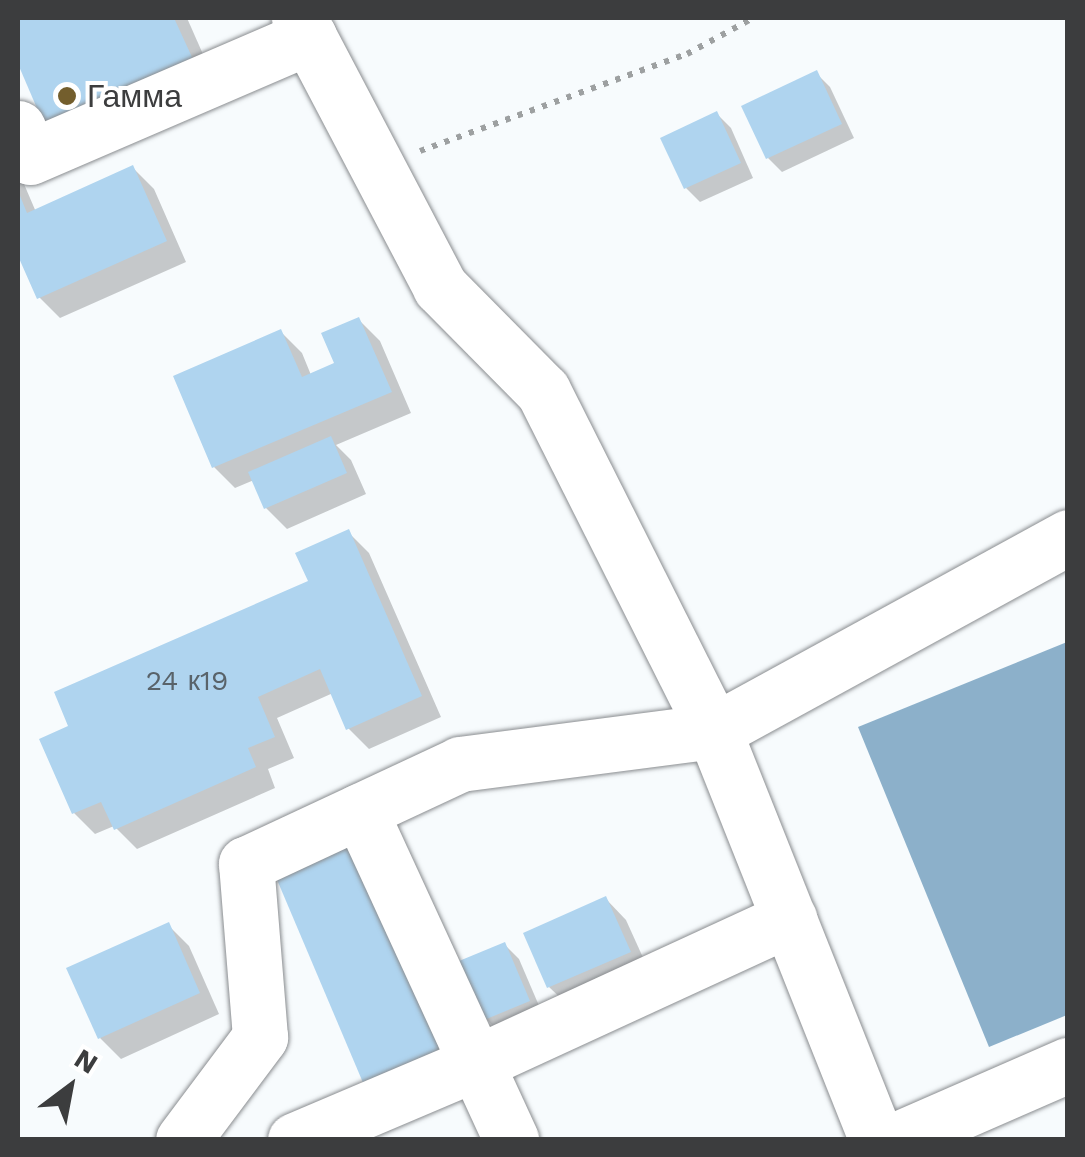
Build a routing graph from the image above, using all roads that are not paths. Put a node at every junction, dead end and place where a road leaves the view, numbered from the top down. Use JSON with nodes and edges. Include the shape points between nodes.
{"nodes":[{"id":1,"x":304,"y":27,"type":"edge"},
{"id":2,"x":18,"y":128,"type":"edge"},
{"id":3,"x":1068,"y":537,"type":"edge"},
{"id":4,"x":714,"y":731,"type":"junction"},
{"id":5,"x":360,"y":812,"type":"junction"},
{"id":6,"x":789,"y":919,"type":"junction"},
{"id":7,"x":476,"y":1063,"type":"junction"},
{"id":8,"x":1068,"y":1065,"type":"edge"},
{"id":9,"x":183,"y":1140,"type":"edge"},
{"id":10,"x":295,"y":1140,"type":"edge"},
{"id":11,"x":511,"y":1140,"type":"edge"},
{"id":12,"x":877,"y":1140,"type":"edge"},
{"id":13,"x":896,"y":1140,"type":"edge"}],
"edges":[{"from":1,"to":2,"type":"street","via":[[30,157]]},
{"from":1,"to":4,"type":"street","via":[[440,287],[543,391]]},
{"from":3,"to":4,"type":"street"},
{"from":4,"to":5,"type":"street","via":[[460,764]]},
{"from":4,"to":6,"type":"street"},
{"from":5,"to":7,"type":"street"},
{"from":5,"to":9,"type":"street","via":[[246,864],[260,1036]]},
{"from":6,"to":7,"type":"street"},
{"from":6,"to":12,"type":"street"},
{"from":7,"to":10,"type":"street"},
{"from":7,"to":11,"type":"street"},
{"from":8,"to":13,"type":"street"}]}
